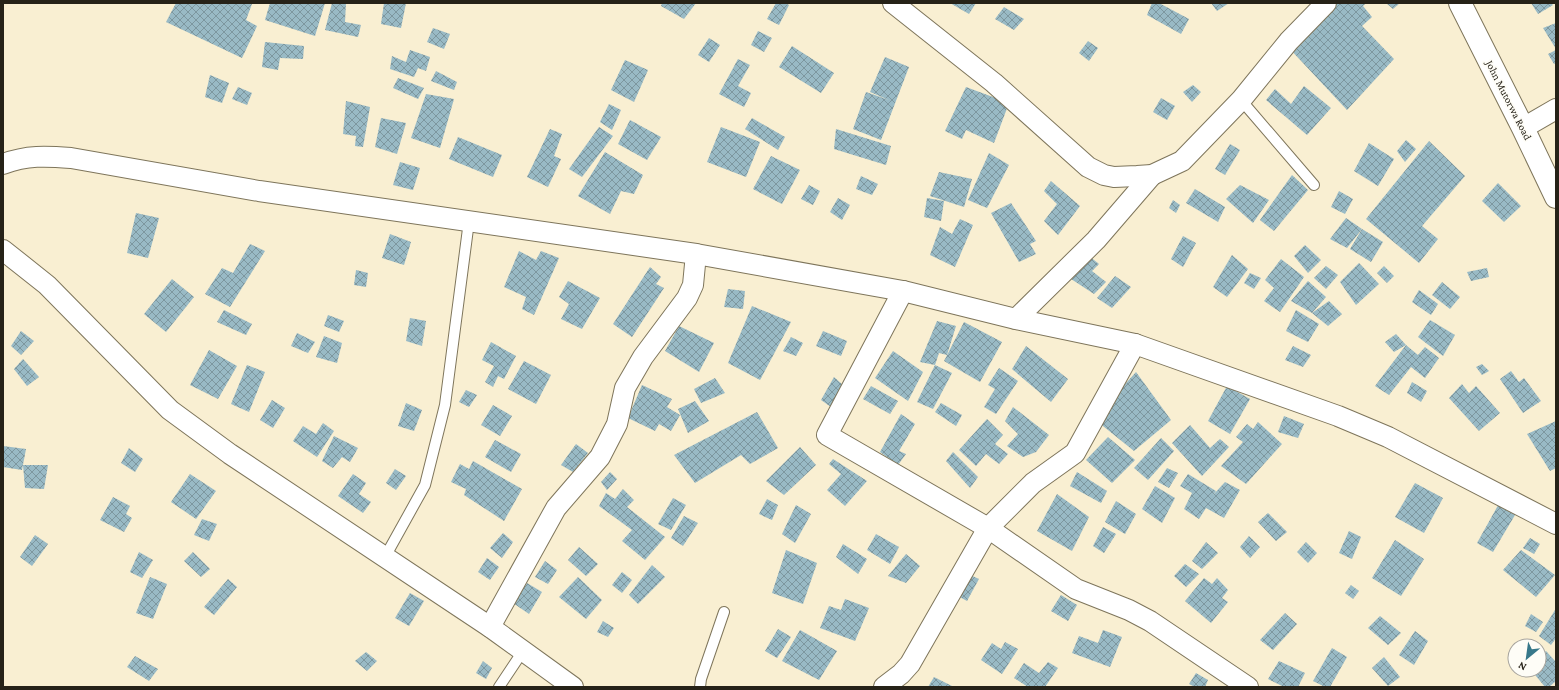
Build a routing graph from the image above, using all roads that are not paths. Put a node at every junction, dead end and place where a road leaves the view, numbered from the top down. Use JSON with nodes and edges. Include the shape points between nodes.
{"nodes":[{"id":1,"x":893,"y":3,"type":"edge"},
{"id":2,"x":1326,"y":3,"type":"edge"},
{"id":3,"x":1460,"y":3,"type":"edge"},
{"id":4,"x":1241,"y":100,"type":"junction"},
{"id":5,"x":1556,"y":109,"type":"edge"},
{"id":6,"x":1523,"y":128,"type":"junction"},
{"id":7,"x":3,"y":164,"type":"edge"},
{"id":8,"x":1152,"y":175,"type":"junction"},
{"id":9,"x":1314,"y":185,"type":"dead end"},
{"id":10,"x":1556,"y":197,"type":"edge"},
{"id":11,"x":469,"y":221,"type":"junction"},
{"id":12,"x":3,"y":250,"type":"edge"},
{"id":13,"x":696,"y":254,"type":"junction"},
{"id":14,"x":903,"y":291,"type":"junction"},
{"id":15,"x":1016,"y":319,"type":"junction"},
{"id":16,"x":1135,"y":344,"type":"junction"},
{"id":17,"x":1556,"y":524,"type":"edge"},
{"id":18,"x":988,"y":528,"type":"junction"},
{"id":19,"x":385,"y":557,"type":"junction"},
{"id":20,"x":724,"y":612,"type":"dead end"},
{"id":21,"x":490,"y":627,"type":"junction"},
{"id":22,"x":523,"y":652,"type":"junction"},
{"id":23,"x":499,"y":687,"type":"edge"},
{"id":24,"x":573,"y":687,"type":"edge"},
{"id":25,"x":700,"y":687,"type":"edge"},
{"id":26,"x":884,"y":687,"type":"edge"},
{"id":27,"x":1248,"y":687,"type":"edge"}],
"edges":[{"from":1,"to":8,"type":"street","via":[[994,83],[1088,167],[1114,177]]},
{"from":2,"to":4,"type":"street","via":[[1289,41]]},
{"from":3,"to":6,"type":"street","name":"John Mutorwa Road"},
{"from":4,"to":8,"type":"street","via":[[1182,161]]},
{"from":4,"to":9,"type":"lane"},
{"from":5,"to":6,"type":"street"},
{"from":6,"to":10,"type":"street","name":"John Mutorwa Road"},
{"from":7,"to":11,"type":"street","via":[[41,155],[71,158],[259,191]]},
{"from":8,"to":15,"type":"street","via":[[1096,240]]},
{"from":11,"to":13,"type":"street"},
{"from":11,"to":19,"type":"lane","via":[[445,405],[425,485]]},
{"from":12,"to":19,"type":"street","via":[[47,285],[170,410],[230,454]]},
{"from":13,"to":14,"type":"street"},
{"from":13,"to":21,"type":"street","via":[[693,285],[687,298],[643,357],[625,388],[617,424],[600,457],[556,508]]},
{"from":14,"to":15,"type":"street"},
{"from":14,"to":18,"type":"street","via":[[827,435]]},
{"from":15,"to":16,"type":"street"},
{"from":16,"to":17,"type":"street","via":[[1338,416],[1388,437]]},
{"from":16,"to":18,"type":"street","via":[[1075,453],[1032,483]]},
{"from":18,"to":26,"type":"street","via":[[910,664]]},
{"from":18,"to":27,"type":"street","via":[[1076,589],[1150,621]]},
{"from":19,"to":21,"type":"street"},
{"from":20,"to":25,"type":"lane"},
{"from":21,"to":22,"type":"street"},
{"from":22,"to":23,"type":"lane"},
{"from":22,"to":24,"type":"street"}]}
